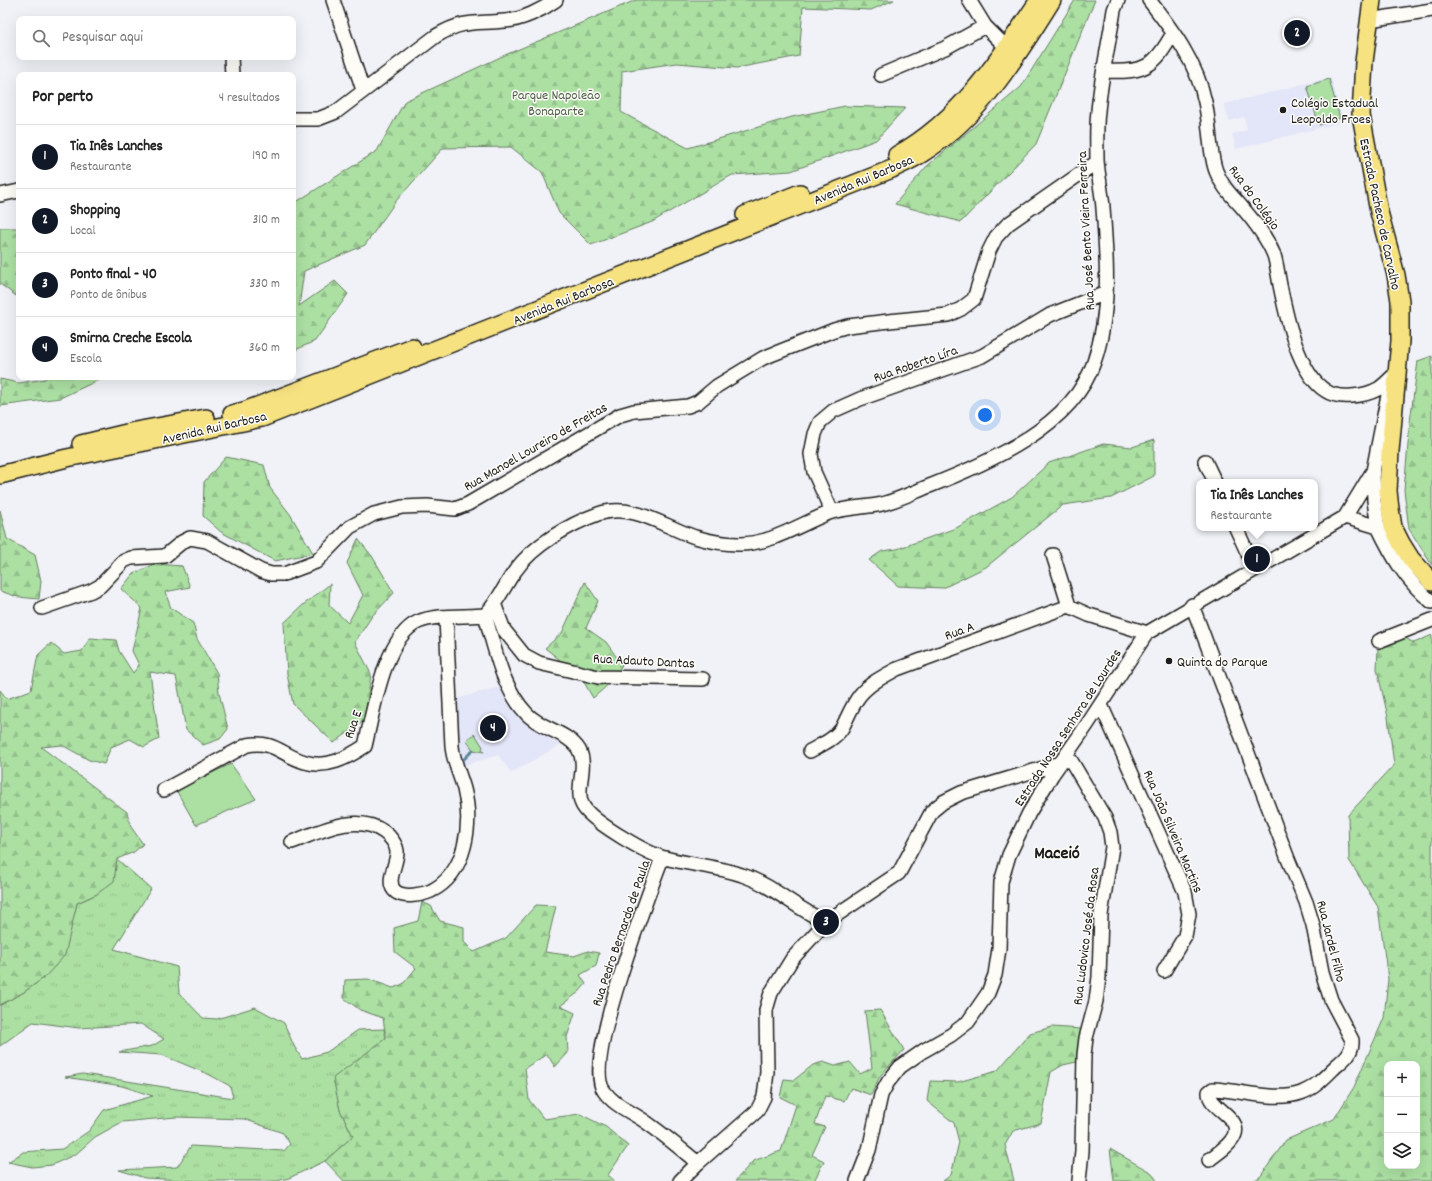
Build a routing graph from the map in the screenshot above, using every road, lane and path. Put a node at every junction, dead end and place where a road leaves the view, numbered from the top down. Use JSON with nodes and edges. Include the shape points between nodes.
{"nodes":[{"id":1,"x":332,"y":0,"type":"edge"},
{"id":2,"x":556,"y":0,"type":"edge"},
{"id":3,"x":969,"y":0,"type":"edge"},
{"id":4,"x":1039,"y":0,"type":"edge"},
{"id":5,"x":1052,"y":0,"type":"edge"},
{"id":6,"x":1118,"y":0,"type":"edge"},
{"id":7,"x":1149,"y":0,"type":"edge"},
{"id":8,"x":1372,"y":0,"type":"edge"},
{"id":9,"x":1432,"y":10,"type":"edge"},
{"id":10,"x":1369,"y":20,"type":"junction"},
{"id":11,"x":985,"y":26,"type":"junction"},
{"id":12,"x":1173,"y":33,"type":"junction"},
{"id":13,"x":1006,"y":47,"type":"junction"},
{"id":14,"x":231,"y":60,"type":"edge"},
{"id":15,"x":1104,"y":71,"type":"junction"},
{"id":16,"x":232,"y":72,"type":"edge"},
{"id":17,"x":881,"y":75,"type":"dead end"},
{"id":18,"x":363,"y":90,"type":"junction"},
{"id":19,"x":296,"y":119,"type":"edge"},
{"id":20,"x":1097,"y":162,"type":"junction"},
{"id":21,"x":16,"y":192,"type":"edge"},
{"id":22,"x":0,"y":195,"type":"edge"},
{"id":23,"x":1106,"y":293,"type":"junction"},
{"id":24,"x":1399,"y":355,"type":"junction"},
{"id":25,"x":1392,"y":377,"type":"junction"},
{"id":26,"x":1205,"y":461,"type":"dead end"},
{"id":27,"x":0,"y":465,"type":"edge"},
{"id":28,"x":1373,"y":471,"type":"junction"},
{"id":29,"x":0,"y":475,"type":"edge"},
{"id":30,"x":1214,"y":479,"type":"edge"},
{"id":31,"x":832,"y":512,"type":"junction"},
{"id":32,"x":1345,"y":517,"type":"junction"},
{"id":33,"x":1378,"y":527,"type":"junction"},
{"id":34,"x":1237,"y":531,"type":"edge"},
{"id":35,"x":1053,"y":556,"type":"dead end"},
{"id":36,"x":1256,"y":569,"type":"junction"},
{"id":37,"x":1432,"y":582,"type":"edge"},
{"id":38,"x":1432,"y":602,"type":"edge"},
{"id":39,"x":1192,"y":605,"type":"junction"},
{"id":40,"x":495,"y":606,"type":"junction"},
{"id":41,"x":1069,"y":606,"type":"junction"},
{"id":42,"x":42,"y":608,"type":"dead end"},
{"id":43,"x":485,"y":615,"type":"junction"},
{"id":44,"x":446,"y":618,"type":"junction"},
{"id":45,"x":1432,"y":620,"type":"edge"},
{"id":46,"x":1147,"y":633,"type":"junction"},
{"id":47,"x":1379,"y":641,"type":"dead end"},
{"id":48,"x":703,"y":679,"type":"dead end"},
{"id":49,"x":1101,"y":704,"type":"junction"},
{"id":50,"x":810,"y":751,"type":"dead end"},
{"id":51,"x":1064,"y":758,"type":"junction"},
{"id":52,"x":164,"y":790,"type":"dead end"},
{"id":53,"x":292,"y":842,"type":"dead end"},
{"id":54,"x":662,"y":858,"type":"junction"},
{"id":55,"x":826,"y":922,"type":"junction"},
{"id":56,"x":1164,"y":970,"type":"dead end"},
{"id":57,"x":1209,"y":1160,"type":"dead end"},
{"id":58,"x":698,"y":1163,"type":"junction"},
{"id":59,"x":680,"y":1181,"type":"edge"},
{"id":60,"x":857,"y":1181,"type":"edge"},
{"id":61,"x":1079,"y":1181,"type":"edge"}],
"edges":[{"from":1,"to":18,"type":"street"},
{"from":2,"to":18,"type":"street","via":[[521,18],[471,22],[451,28],[436,36]]},
{"from":3,"to":11,"type":"street"},
{"from":4,"to":13,"type":"main road","name":"Avenida Rui Barbosa"},
{"from":5,"to":29,"type":"main road","name":"Avenida Rui Barbosa","via":[[1017,56],[971,112],[924,152],[892,169],[262,418],[67,458]]},
{"from":6,"to":15,"type":"street","name":"Rua José Bento Vieira Ferreira"},
{"from":7,"to":12,"type":"street","name":"Rua do Colégio"},
{"from":8,"to":10,"type":"main road","name":"Estrada Pacheco de Carvalho"},
{"from":9,"to":10,"type":"street"},
{"from":10,"to":24,"type":"main road","name":"Estrada Pacheco de Carvalho","via":[[1361,115],[1379,212],[1396,275],[1400,301]]},
{"from":11,"to":13,"type":"street"},
{"from":11,"to":17,"type":"street","via":[[938,52]]},
{"from":12,"to":15,"type":"street","via":[[1160,56],[1150,64],[1138,70]]},
{"from":12,"to":25,"type":"street","name":"Rua do Colégio","via":[[1199,77],[1206,104],[1216,171],[1224,186],[1259,228],[1269,246],[1276,263],[1292,332],[1307,369],[1326,391],[1338,395],[1369,392],[1379,388]]},
{"from":13,"to":27,"type":"main road","name":"Avenida Rui Barbosa","via":[[954,113],[898,154],[853,175],[775,202],[543,298],[244,412],[135,430]]},
{"from":14,"to":16,"type":"street"},
{"from":15,"to":20,"type":"street","name":"Rua José Bento Vieira Ferreira","via":[[1098,112]]},
{"from":18,"to":19,"type":"street","via":[[336,112],[318,119]]},
{"from":20,"to":23,"type":"street","name":"Rua José Bento Vieira Ferreira","via":[[1103,206]]},
{"from":20,"to":42,"type":"street","name":"Rua Manoel Loureiro de Freitas","via":[[1008,224],[996,237],[974,299],[961,310],[948,315],[855,325],[834,330],[763,358],[717,386],[698,402],[688,406],[620,415],[468,504],[455,509],[402,507],[374,514],[350,527],[316,562],[284,574],[261,571],[207,541],[190,538],[165,556],[131,558],[124,561],[100,586]]},
{"from":21,"to":22,"type":"street"},
{"from":23,"to":31,"type":"street","name":"Rua José Bento Vieira Ferreira","via":[[1106,314],[1102,334],[1087,381],[1074,401],[1051,422],[995,458],[946,480],[883,504]]},
{"from":23,"to":31,"type":"street","name":"Rua Roberto Líra","via":[[1050,315],[982,356],[833,411],[820,422],[811,454],[814,472]]},
{"from":24,"to":25,"type":"street"},
{"from":24,"to":37,"type":"main road","name":"Estrada Pacheco de Carvalho","via":[[1388,491],[1390,509],[1393,527],[1401,543],[1411,559]]},
{"from":25,"to":28,"type":"street"},
{"from":26,"to":30,"type":"street"},
{"from":28,"to":32,"type":"street"},
{"from":28,"to":33,"type":"street"},
{"from":31,"to":40,"type":"street","name":"Rua José Bento Vieira Ferreira","via":[[773,538],[740,544],[695,537],[629,511],[599,514],[555,535],[531,553],[515,570]]},
{"from":32,"to":33,"type":"street"},
{"from":32,"to":36,"type":"street","name":"Estrada Nossa Senhora de Lourdes"},
{"from":33,"to":38,"type":"street","via":[[1405,576]]},
{"from":34,"to":36,"type":"street"},
{"from":35,"to":41,"type":"street"},
{"from":36,"to":39,"type":"street","name":"Estrada Nossa Senhora de Lourdes"},
{"from":39,"to":46,"type":"street","name":"Estrada Nossa Senhora de Lourdes"},
{"from":39,"to":57,"type":"street","name":"Rua Jardel Filho","via":[[1306,902],[1331,1000],[1352,1040],[1352,1047],[1346,1057],[1315,1086],[1302,1093],[1280,1096],[1212,1089],[1209,1092],[1210,1099],[1233,1121],[1235,1131],[1230,1142]]},
{"from":40,"to":43,"type":"street","name":"Rua José Bento Vieira Ferreira"},
{"from":40,"to":48,"type":"street","name":"Rua Adauto Dantas","via":[[504,630],[524,655],[539,663],[598,677]]},
{"from":41,"to":46,"type":"street"},
{"from":41,"to":50,"type":"street","name":"Rua A","via":[[897,669],[875,681],[856,701],[841,729],[832,739]]},
{"from":43,"to":44,"type":"street","name":"Rua E"},
{"from":43,"to":54,"type":"street","via":[[508,687],[527,714],[568,740],[578,750],[582,760],[580,786],[584,808],[619,836]]},
{"from":44,"to":52,"type":"street","name":"Rua E","via":[[435,617],[417,622],[403,634],[392,650],[382,673],[364,746],[346,759],[326,764],[305,762],[273,746],[260,743],[247,745]]},
{"from":44,"to":53,"type":"street","via":[[453,759],[467,807],[466,840],[462,854],[449,878],[439,887],[424,894],[405,895],[395,892],[390,880],[395,865],[394,843],[388,834],[378,827],[364,824],[340,825]]},
{"from":45,"to":47,"type":"street"},
{"from":46,"to":49,"type":"street","name":"Estrada Nossa Senhora de Lourdes"},
{"from":49,"to":51,"type":"street","name":"Estrada Nossa Senhora de Lourdes"},
{"from":49,"to":56,"type":"street","name":"Rua João Silveira Martins","via":[[1185,892],[1189,914],[1185,936]]},
{"from":51,"to":55,"type":"street","via":[[960,793],[943,802],[932,811],[899,873]]},
{"from":51,"to":60,"type":"street","name":"Estrada Nossa Senhora de Lourdes","via":[[1029,813],[1009,855],[1001,882],[999,949],[995,975],[988,993],[968,1022],[900,1067],[888,1082],[881,1095],[868,1150]]},
{"from":51,"to":61,"type":"street","name":"Rua Ludovico José da Rosa","via":[[1105,818],[1112,847],[1101,915],[1096,1001],[1084,1055]]},
{"from":54,"to":55,"type":"street","via":[[741,874],[766,885],[799,908]]},
{"from":54,"to":58,"type":"street","name":"Rua Pedro Bernardo de Paula","via":[[616,984],[599,1074],[603,1090]]},
{"from":55,"to":58,"type":"street","via":[[792,959],[771,993],[766,1010],[767,1072],[764,1097],[757,1111]]},
{"from":58,"to":59,"type":"street"}]}
